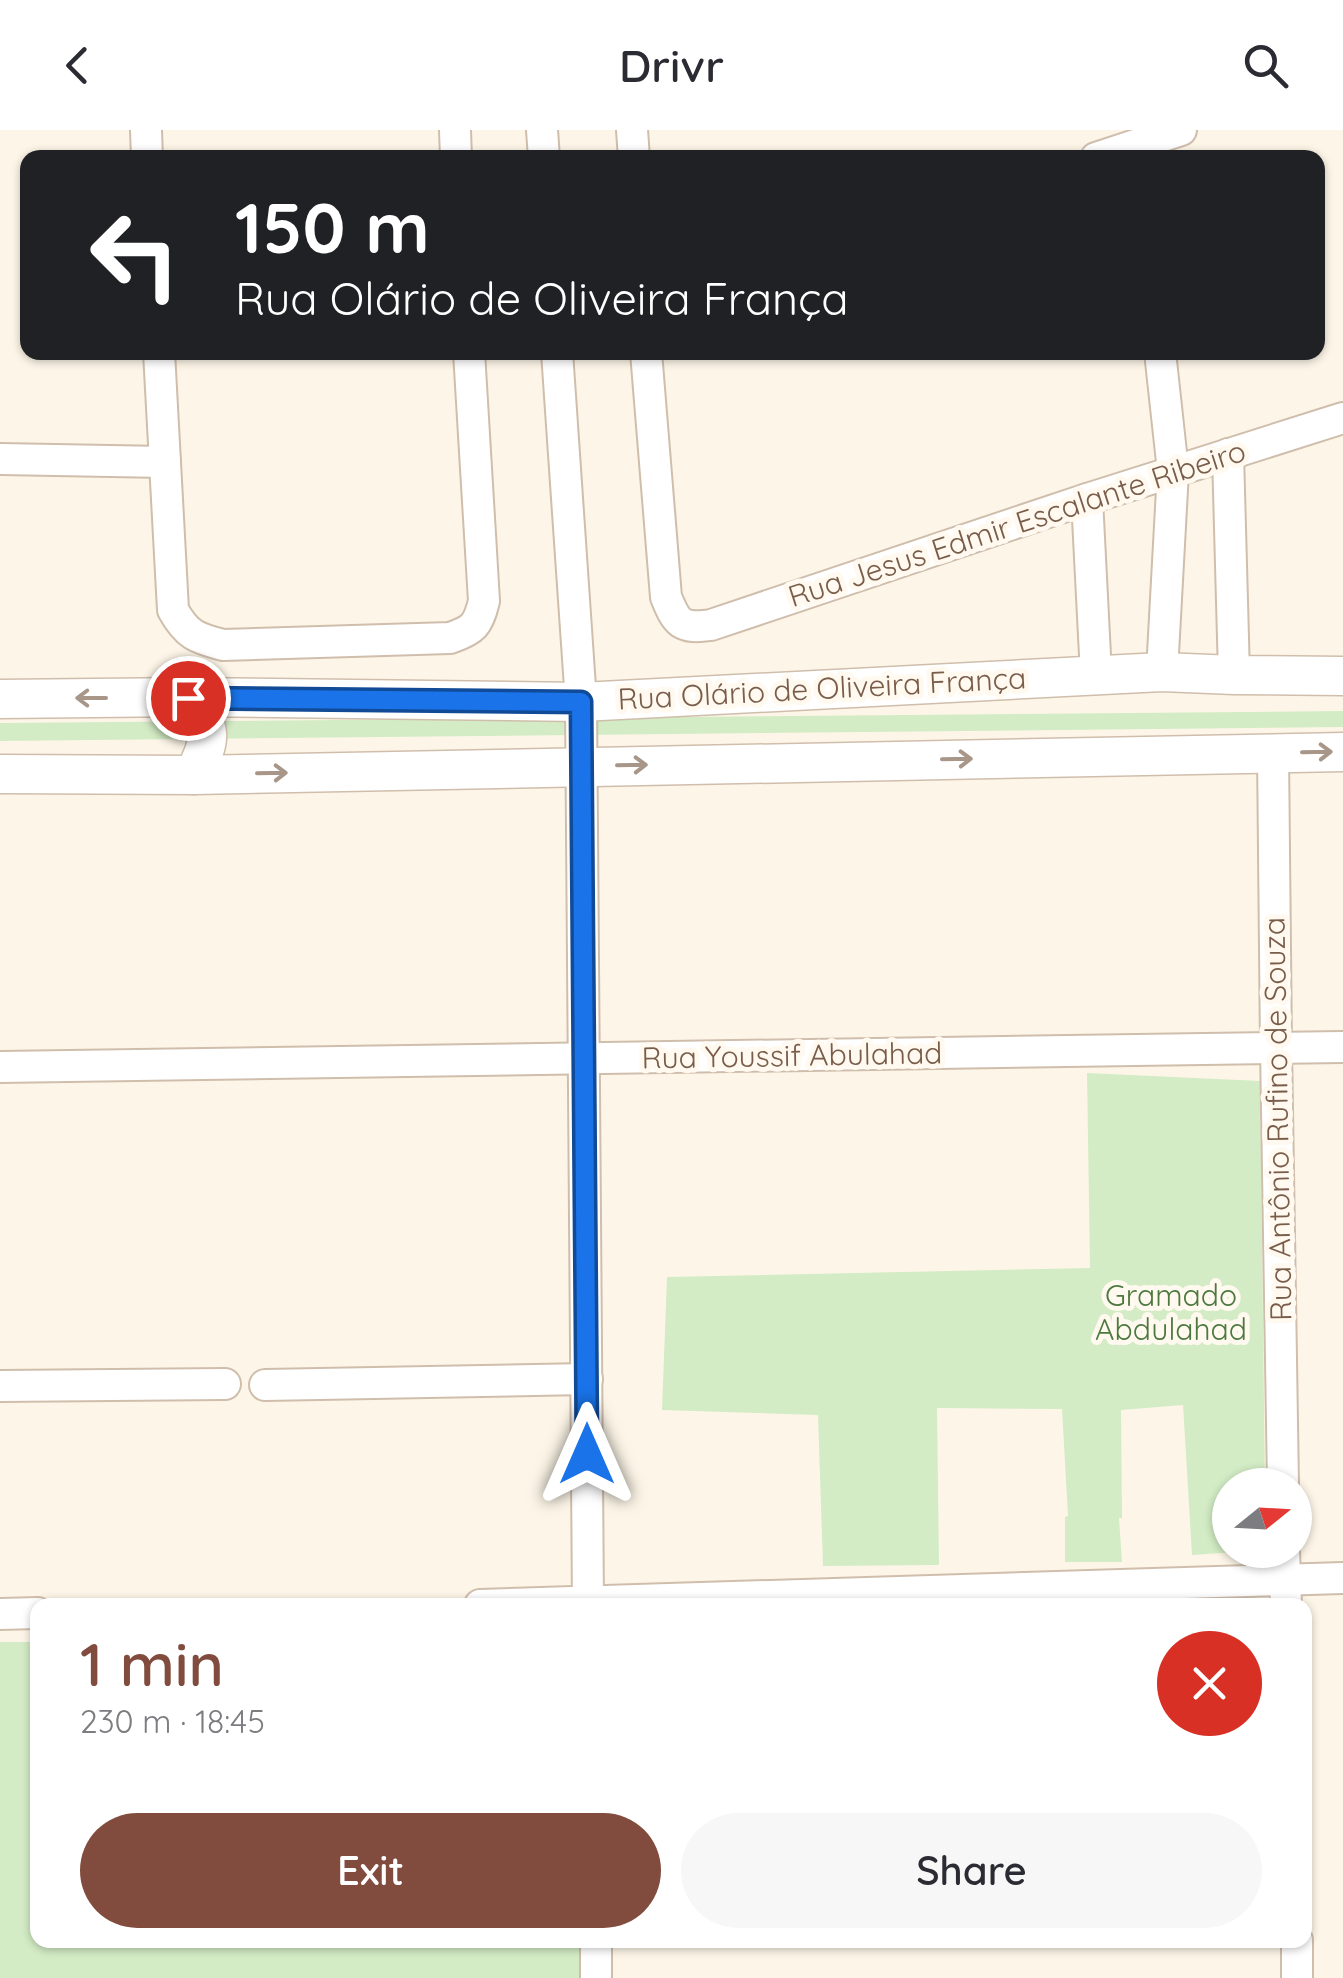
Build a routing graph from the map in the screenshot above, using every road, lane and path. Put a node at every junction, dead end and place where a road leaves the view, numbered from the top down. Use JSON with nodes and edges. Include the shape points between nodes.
{"nodes":[{"id":1,"x":1181,"y":130,"type":"edge"},
{"id":2,"x":1139,"y":144,"type":"edge"},
{"id":3,"x":159,"y":360,"type":"edge"},
{"id":4,"x":469,"y":360,"type":"edge"},
{"id":5,"x":559,"y":360,"type":"edge"},
{"id":6,"x":647,"y":360,"type":"edge"},
{"id":7,"x":1161,"y":360,"type":"edge"},
{"id":8,"x":1343,"y":418,"type":"edge"},
{"id":9,"x":1228,"y":454,"type":"junction"},
{"id":10,"x":0,"y":459,"type":"edge"},
{"id":11,"x":165,"y":462,"type":"junction"},
{"id":12,"x":1172,"y":471,"type":"junction"},
{"id":13,"x":1087,"y":499,"type":"junction"},
{"id":14,"x":1162,"y":672,"type":"junction"},
{"id":15,"x":1096,"y":675,"type":"junction"},
{"id":16,"x":1234,"y":675,"type":"junction"},
{"id":17,"x":1343,"y":676,"type":"edge"},
{"id":18,"x":0,"y":698,"type":"edge"},
{"id":19,"x":188,"y":698,"type":"junction"},
{"id":20,"x":581,"y":702,"type":"junction"},
{"id":21,"x":1274,"y":752,"type":"junction"},
{"id":22,"x":1343,"y":752,"type":"edge"},
{"id":23,"x":580,"y":766,"type":"junction"},
{"id":24,"x":0,"y":774,"type":"edge"},
{"id":25,"x":194,"y":775,"type":"junction"},
{"id":26,"x":1276,"y":1046,"type":"junction"},
{"id":27,"x":1343,"y":1047,"type":"edge"},
{"id":28,"x":585,"y":1060,"type":"junction"},
{"id":29,"x":0,"y":1067,"type":"edge"},
{"id":30,"x":587,"y":1379,"type":"junction"},
{"id":31,"x":225,"y":1384,"type":"dead end"},
{"id":32,"x":265,"y":1385,"type":"dead end"},
{"id":33,"x":0,"y":1386,"type":"edge"},
{"id":34,"x":1283,"y":1468,"type":"edge"},
{"id":35,"x":1285,"y":1578,"type":"edge"},
{"id":36,"x":1343,"y":1578,"type":"edge"},
{"id":37,"x":588,"y":1598,"type":"edge"},
{"id":38,"x":749,"y":1598,"type":"edge"},
{"id":39,"x":0,"y":1614,"type":"edge"},
{"id":40,"x":30,"y":1614,"type":"edge"},
{"id":41,"x":596,"y":1948,"type":"edge"},
{"id":42,"x":1297,"y":1948,"type":"edge"},
{"id":43,"x":596,"y":1978,"type":"edge"},
{"id":44,"x":1297,"y":1978,"type":"edge"}],
"edges":[{"from":1,"to":2,"type":"street"},
{"from":3,"to":11,"type":"street"},
{"from":4,"to":11,"type":"street","via":[[484,601],[479,622],[465,633],[223,645],[198,639],[173,610]]},
{"from":5,"to":20,"type":"street"},
{"from":6,"to":13,"type":"street","name":"Rua Jesus Edmir Escalante Ribeiro","via":[[666,597],[676,620],[690,628]]},
{"from":7,"to":12,"type":"street"},
{"from":8,"to":9,"type":"street","name":"Rua Jesus Edmir Escalante Ribeiro"},
{"from":9,"to":12,"type":"street","name":"Rua Jesus Edmir Escalante Ribeiro"},
{"from":9,"to":16,"type":"street"},
{"from":10,"to":11,"type":"street"},
{"from":12,"to":13,"type":"street","name":"Rua Jesus Edmir Escalante Ribeiro"},
{"from":12,"to":14,"type":"street"},
{"from":13,"to":15,"type":"street"},
{"from":14,"to":15,"type":"street","name":"Rua Olário de Oliveira França"},
{"from":14,"to":16,"type":"street","name":"Rua Olário de Oliveira França"},
{"from":15,"to":20,"type":"street","name":"Rua Olário de Oliveira França"},
{"from":16,"to":17,"type":"street","name":"Rua Olário de Oliveira França"},
{"from":19,"to":18,"type":"street","name":"Rua Olário de Oliveira França","one_way":true},
{"from":19,"to":20,"type":"street","name":"Rua Olário de Oliveira França"},
{"from":19,"to":25,"type":"street","via":[[208,735]]},
{"from":20,"to":23,"type":"street"},
{"from":21,"to":22,"type":"street","one_way":true},
{"from":23,"to":21,"type":"street","one_way":true},
{"from":21,"to":26,"type":"street","name":"Rua Antônio Rufino de Souza"},
{"from":25,"to":23,"type":"street","one_way":true},
{"from":23,"to":28,"type":"street"},
{"from":24,"to":25,"type":"street"},
{"from":26,"to":27,"type":"street","name":"Rua Youssif Abulahad"},
{"from":26,"to":28,"type":"street","name":"Rua Youssif Abulahad"},
{"from":26,"to":34,"type":"street","name":"Rua Antônio Rufino de Souza"},
{"from":28,"to":29,"type":"street","name":"Rua Youssif Abulahad"},
{"from":28,"to":30,"type":"street"},
{"from":30,"to":32,"type":"street"},
{"from":30,"to":37,"type":"street"},
{"from":31,"to":33,"type":"street"},
{"from":35,"to":36,"type":"street"},
{"from":35,"to":38,"type":"street"},
{"from":39,"to":40,"type":"street"},
{"from":41,"to":43,"type":"street"},
{"from":42,"to":44,"type":"street"}]}
